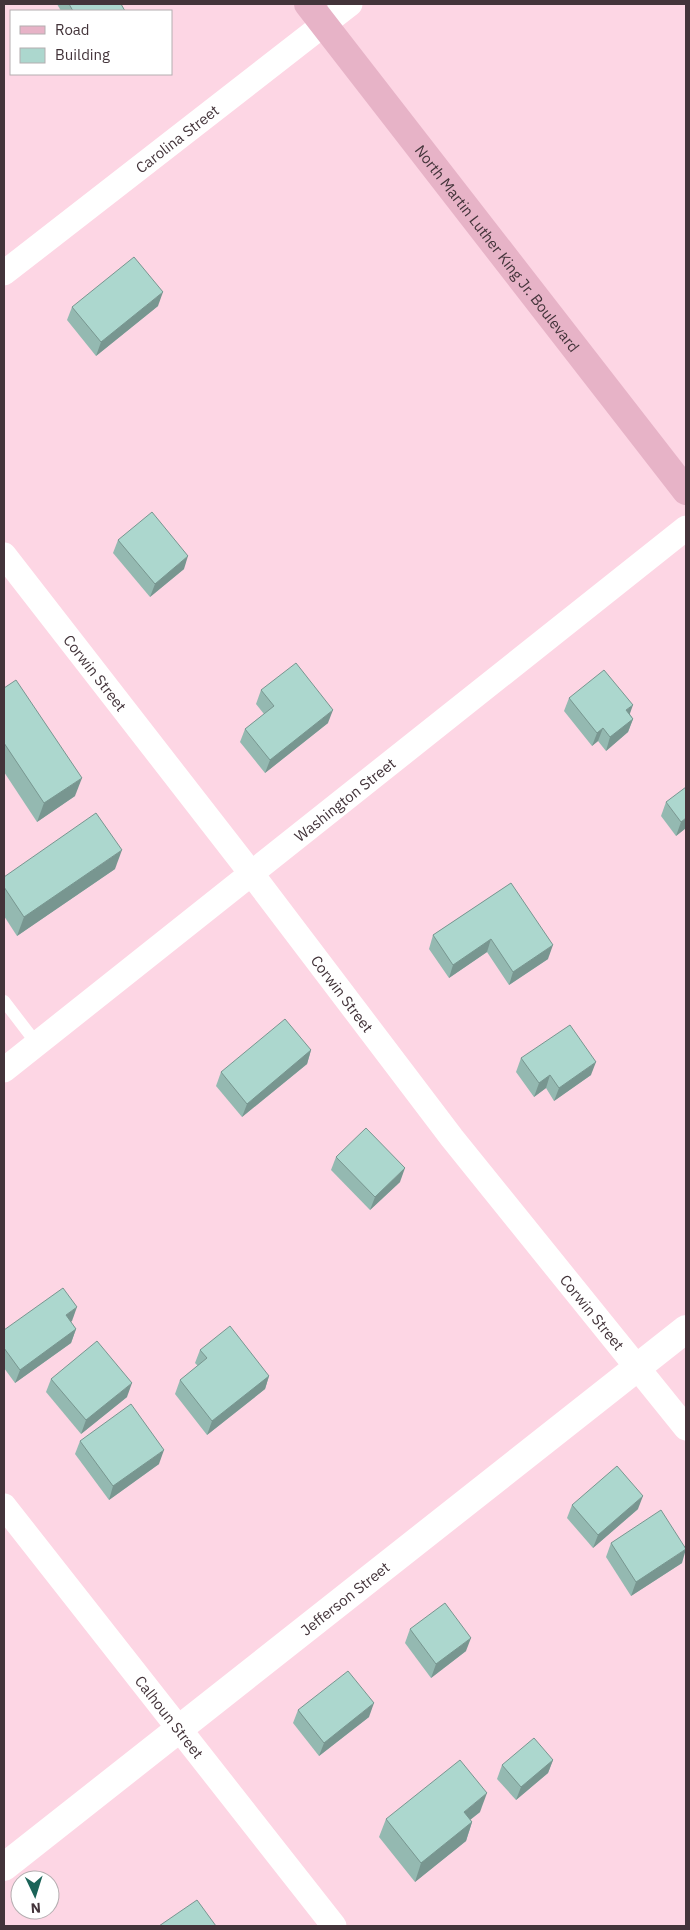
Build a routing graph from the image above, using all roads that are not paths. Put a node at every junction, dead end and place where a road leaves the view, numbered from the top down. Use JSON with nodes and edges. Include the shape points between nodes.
{"nodes":[{"id":1,"x":350,"y":4,"type":"edge"},
{"id":2,"x":316,"y":14,"type":"edge"},
{"id":3,"x":4,"y":273,"type":"edge"},
{"id":4,"x":686,"y":491,"type":"edge"},
{"id":5,"x":686,"y":528,"type":"edge"},
{"id":6,"x":4,"y":555,"type":"edge"},
{"id":7,"x":251,"y":873,"type":"junction"},
{"id":8,"x":4,"y":1001,"type":"edge"},
{"id":9,"x":37,"y":1044,"type":"junction"},
{"id":10,"x":4,"y":1070,"type":"edge"},
{"id":11,"x":686,"y":1329,"type":"edge"},
{"id":12,"x":638,"y":1367,"type":"junction"},
{"id":13,"x":686,"y":1428,"type":"edge"},
{"id":14,"x":4,"y":1506,"type":"edge"},
{"id":15,"x":179,"y":1729,"type":"junction"},
{"id":16,"x":4,"y":1867,"type":"edge"},
{"id":17,"x":334,"y":1926,"type":"edge"}],
"edges":[{"from":1,"to":2,"type":"street","name":"Carolina Street"},
{"from":2,"to":3,"type":"street","name":"Carolina Street"},
{"from":2,"to":4,"type":"main road","name":"North Martin Luther King Jr. Boulevard"},
{"from":5,"to":7,"type":"street","name":"Washington Street"},
{"from":6,"to":7,"type":"street","name":"Corwin Street"},
{"from":7,"to":9,"type":"street","name":"Washington Street"},
{"from":7,"to":12,"type":"street","name":"Corwin Street","via":[[452,1138]]},
{"from":8,"to":9,"type":"lane"},
{"from":9,"to":10,"type":"street","name":"Washington Street"},
{"from":11,"to":12,"type":"street","name":"Jefferson Street"},
{"from":12,"to":13,"type":"street","name":"Corwin Street"},
{"from":12,"to":15,"type":"street","name":"Jefferson Street"},
{"from":14,"to":15,"type":"street","name":"Calhoun Street"},
{"from":15,"to":16,"type":"street","name":"Jefferson Street"},
{"from":15,"to":17,"type":"street","name":"Calhoun Street"}]}
